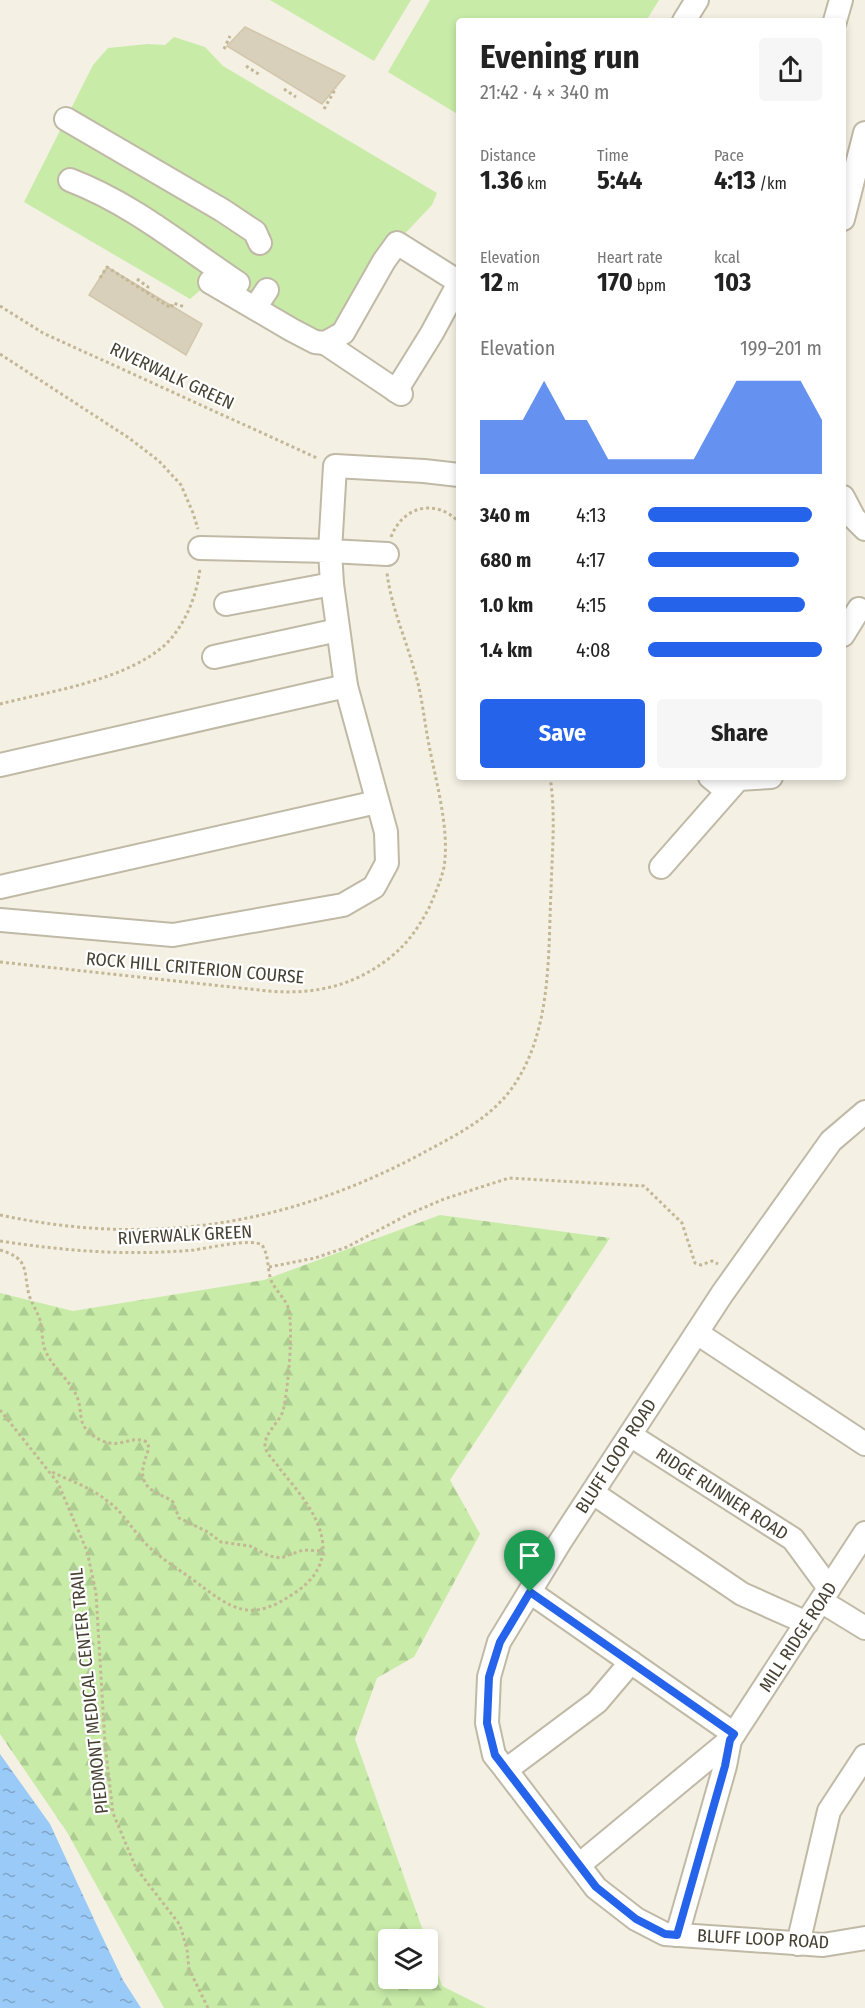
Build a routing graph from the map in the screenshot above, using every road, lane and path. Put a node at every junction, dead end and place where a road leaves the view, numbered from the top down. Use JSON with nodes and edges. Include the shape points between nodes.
{"nodes":[{"id":1,"x":697,"y":0,"type":"edge"},
{"id":2,"x":841,"y":0,"type":"edge"},
{"id":3,"x":686,"y":18,"type":"edge"},
{"id":4,"x":836,"y":18,"type":"edge"},
{"id":5,"x":230,"y":36,"type":"dead end"},
{"id":6,"x":224,"y":49,"type":"dead end"},
{"id":7,"x":246,"y":66,"type":"dead end"},
{"id":8,"x":260,"y":75,"type":"dead end"},
{"id":9,"x":336,"y":88,"type":"dead end"},
{"id":10,"x":284,"y":89,"type":"dead end"},
{"id":11,"x":296,"y":97,"type":"dead end"},
{"id":12,"x":324,"y":108,"type":"dead end"},
{"id":13,"x":66,"y":119,"type":"dead end"},
{"id":14,"x":865,"y":133,"type":"edge"},
{"id":15,"x":70,"y":180,"type":"dead end"},
{"id":16,"x":846,"y":207,"type":"edge"},
{"id":17,"x":260,"y":243,"type":"dead end"},
{"id":18,"x":100,"y":278,"type":"dead end"},
{"id":19,"x":137,"y":279,"type":"dead end"},
{"id":20,"x":456,"y":280,"type":"edge"},
{"id":21,"x":210,"y":282,"type":"dead end"},
{"id":22,"x":456,"y":288,"type":"edge"},
{"id":23,"x":146,"y":292,"type":"junction"},
{"id":24,"x":262,"y":299,"type":"junction"},
{"id":25,"x":0,"y":306,"type":"edge"},
{"id":26,"x":185,"y":307,"type":"dead end"},
{"id":27,"x":325,"y":343,"type":"junction"},
{"id":28,"x":0,"y":354,"type":"edge"},
{"id":29,"x":335,"y":466,"type":"junction"},
{"id":30,"x":456,"y":475,"type":"edge"},
{"id":31,"x":846,"y":501,"type":"edge"},
{"id":32,"x":456,"y":519,"type":"edge"},
{"id":33,"x":861,"y":519,"type":"edge"},
{"id":34,"x":200,"y":548,"type":"junction"},
{"id":35,"x":330,"y":551,"type":"junction"},
{"id":36,"x":387,"y":554,"type":"junction"},
{"id":37,"x":332,"y":584,"type":"junction"},
{"id":38,"x":226,"y":604,"type":"dead end"},
{"id":39,"x":856,"y":607,"type":"edge"},
{"id":40,"x":846,"y":629,"type":"edge"},
{"id":41,"x":338,"y":630,"type":"junction"},
{"id":42,"x":214,"y":657,"type":"dead end"},
{"id":43,"x":346,"y":686,"type":"junction"},
{"id":44,"x":0,"y":704,"type":"edge"},
{"id":45,"x":0,"y":765,"type":"edge"},
{"id":46,"x":550,"y":780,"type":"edge"},
{"id":47,"x":729,"y":781,"type":"edge"},
{"id":48,"x":377,"y":802,"type":"junction"},
{"id":49,"x":661,"y":867,"type":"dead end"},
{"id":50,"x":0,"y":887,"type":"edge"},
{"id":51,"x":0,"y":920,"type":"edge"},
{"id":52,"x":0,"y":962,"type":"edge"},
{"id":53,"x":865,"y":1112,"type":"edge"},
{"id":54,"x":0,"y":1215,"type":"edge"},
{"id":55,"x":0,"y":1241,"type":"edge"},
{"id":56,"x":0,"y":1250,"type":"edge"},
{"id":57,"x":269,"y":1267,"type":"junction"},
{"id":58,"x":735,"y":1276,"type":"junction"},
{"id":59,"x":697,"y":1333,"type":"junction"},
{"id":60,"x":0,"y":1410,"type":"edge"},
{"id":61,"x":630,"y":1435,"type":"junction"},
{"id":62,"x":865,"y":1444,"type":"edge"},
{"id":63,"x":50,"y":1471,"type":"junction"},
{"id":64,"x":592,"y":1492,"type":"junction"},
{"id":65,"x":865,"y":1533,"type":"edge"},
{"id":66,"x":323,"y":1551,"type":"junction"},
{"id":67,"x":530,"y":1592,"type":"junction"},
{"id":68,"x":825,"y":1594,"type":"junction"},
{"id":69,"x":807,"y":1623,"type":"junction"},
{"id":70,"x":865,"y":1628,"type":"edge"},
{"id":71,"x":631,"y":1662,"type":"junction"},
{"id":72,"x":732,"y":1737,"type":"junction"},
{"id":73,"x":863,"y":1765,"type":"edge"},
{"id":74,"x":506,"y":1770,"type":"junction"},
{"id":75,"x":579,"y":1865,"type":"junction"},
{"id":76,"x":677,"y":1935,"type":"junction"},
{"id":77,"x":865,"y":1938,"type":"edge"},
{"id":78,"x":798,"y":1944,"type":"junction"},
{"id":79,"x":208,"y":2008,"type":"edge"}],
"edges":[{"from":1,"to":3,"type":"street"},
{"from":2,"to":4,"type":"street"},
{"from":5,"to":6,"type":"path"},
{"from":7,"to":8,"type":"path"},
{"from":9,"to":12,"type":"path"},
{"from":10,"to":11,"type":"path"},
{"from":13,"to":17,"type":"street","via":[[222,210],[255,232]]},
{"from":14,"to":16,"type":"street"},
{"from":15,"to":24,"type":"street","via":[[93,189],[161,230]]},
{"from":18,"to":23,"type":"path","via":[[107,267]]},
{"from":19,"to":23,"type":"path","via":[[148,287]]},
{"from":20,"to":27,"type":"street","via":[[397,243],[343,333]]},
{"from":21,"to":24,"type":"street"},
{"from":22,"to":27,"type":"street","via":[[398,393]]},
{"from":23,"to":26,"type":"path","via":[[171,308],[174,303]]},
{"from":24,"to":27,"type":"street","via":[[315,342]]},
{"from":25,"to":29,"type":"path","name":"RIVERWALK GREEN","via":[[44,333]]},
{"from":28,"to":34,"type":"path","via":[[159,461],[181,485],[194,513]]},
{"from":29,"to":30,"type":"street"},
{"from":29,"to":35,"type":"street"},
{"from":31,"to":33,"type":"street"},
{"from":32,"to":36,"type":"path","name":"ROCK HILL CRITERION COURSE","via":[[436,509],[410,512],[397,524]]},
{"from":34,"to":35,"type":"street"},
{"from":34,"to":44,"type":"path","via":[[194,596],[178,629],[166,643],[132,666]]},
{"from":35,"to":36,"type":"street"},
{"from":35,"to":37,"type":"street"},
{"from":36,"to":52,"type":"path","name":"ROCK HILL CRITERION COURSE","via":[[389,589],[415,672],[444,833],[441,878],[426,914],[397,952],[372,971],[343,984],[307,992]]},
{"from":37,"to":38,"type":"street"},
{"from":37,"to":41,"type":"street"},
{"from":39,"to":40,"type":"street"},
{"from":41,"to":42,"type":"street"},
{"from":41,"to":43,"type":"street"},
{"from":43,"to":45,"type":"street"},
{"from":43,"to":48,"type":"street"},
{"from":46,"to":54,"type":"path","via":[[553,826],[544,999],[535,1039],[521,1074],[493,1109],[461,1133],[401,1165],[316,1200],[253,1217],[209,1226],[136,1230],[60,1226]]},
{"from":47,"to":49,"type":"street"},
{"from":48,"to":50,"type":"street"},
{"from":48,"to":51,"type":"street","via":[[386,832],[387,863],[375,887],[343,905],[173,935]]},
{"from":53,"to":58,"type":"street","name":"BLUFF LOOP ROAD","via":[[831,1141]]},
{"from":55,"to":57,"type":"path","name":"RIVERWALK GREEN","via":[[85,1252],[134,1253],[256,1242],[265,1249]]},
{"from":56,"to":66,"type":"path","via":[[15,1255],[25,1268],[45,1351],[76,1394],[85,1429],[112,1444],[139,1439],[147,1442],[143,1479],[153,1491],[173,1502],[179,1518],[221,1542],[250,1546],[269,1556],[281,1558],[303,1550]]},
{"from":57,"to":58,"type":"path","via":[[347,1247],[444,1199],[509,1178],[522,1178],[644,1186],[682,1223],[695,1263],[714,1262]]},
{"from":57,"to":66,"type":"path","name":"RIVERWALK GREEN","via":[[274,1285],[286,1303],[290,1322],[286,1396],[279,1421],[266,1438],[266,1450],[307,1504],[319,1528]]},
{"from":58,"to":59,"type":"street","name":"BLUFF LOOP ROAD"},
{"from":59,"to":61,"type":"street","name":"BLUFF LOOP ROAD"},
{"from":59,"to":62,"type":"street"},
{"from":60,"to":63,"type":"path","name":"PIEDMONT MEDICAL CENTER TRAIL"},
{"from":61,"to":64,"type":"street","name":"BLUFF LOOP ROAD"},
{"from":61,"to":68,"type":"street","name":"RIDGE RUNNER ROAD","via":[[793,1539]]},
{"from":63,"to":66,"type":"path","via":[[106,1499],[149,1548],[216,1598],[239,1609],[265,1609],[300,1589],[317,1571]]},
{"from":63,"to":79,"type":"path","name":"PIEDMONT MEDICAL CENTER TRAIL","via":[[72,1512],[93,1578],[113,1813],[136,1868],[180,1925],[189,1969]]},
{"from":64,"to":67,"type":"street","name":"BLUFF LOOP ROAD"},
{"from":64,"to":69,"type":"street","via":[[742,1594]]},
{"from":65,"to":68,"type":"street","name":"MILL RIDGE ROAD"},
{"from":67,"to":71,"type":"street"},
{"from":67,"to":74,"type":"street","name":"BLUFF LOOP ROAD","via":[[500,1642],[489,1677],[487,1723],[495,1755]]},
{"from":68,"to":69,"type":"street","name":"MILL RIDGE ROAD"},
{"from":68,"to":70,"type":"street","name":"RIDGE RUNNER ROAD"},
{"from":69,"to":72,"type":"street","name":"MILL RIDGE ROAD"},
{"from":71,"to":72,"type":"street"},
{"from":71,"to":74,"type":"street","via":[[597,1702]]},
{"from":72,"to":75,"type":"street","name":"MILL RIDGE ROAD"},
{"from":72,"to":76,"type":"street","name":"MILL RIDGE ROAD"},
{"from":73,"to":78,"type":"street","via":[[829,1811]]},
{"from":74,"to":75,"type":"street","name":"BLUFF LOOP ROAD"},
{"from":75,"to":76,"type":"street","name":"BLUFF LOOP ROAD","via":[[596,1887],[636,1919],[665,1934]]},
{"from":76,"to":78,"type":"street","name":"BLUFF LOOP ROAD"},
{"from":77,"to":78,"type":"street","name":"BLUFF LOOP ROAD","via":[[823,1945]]}]}
